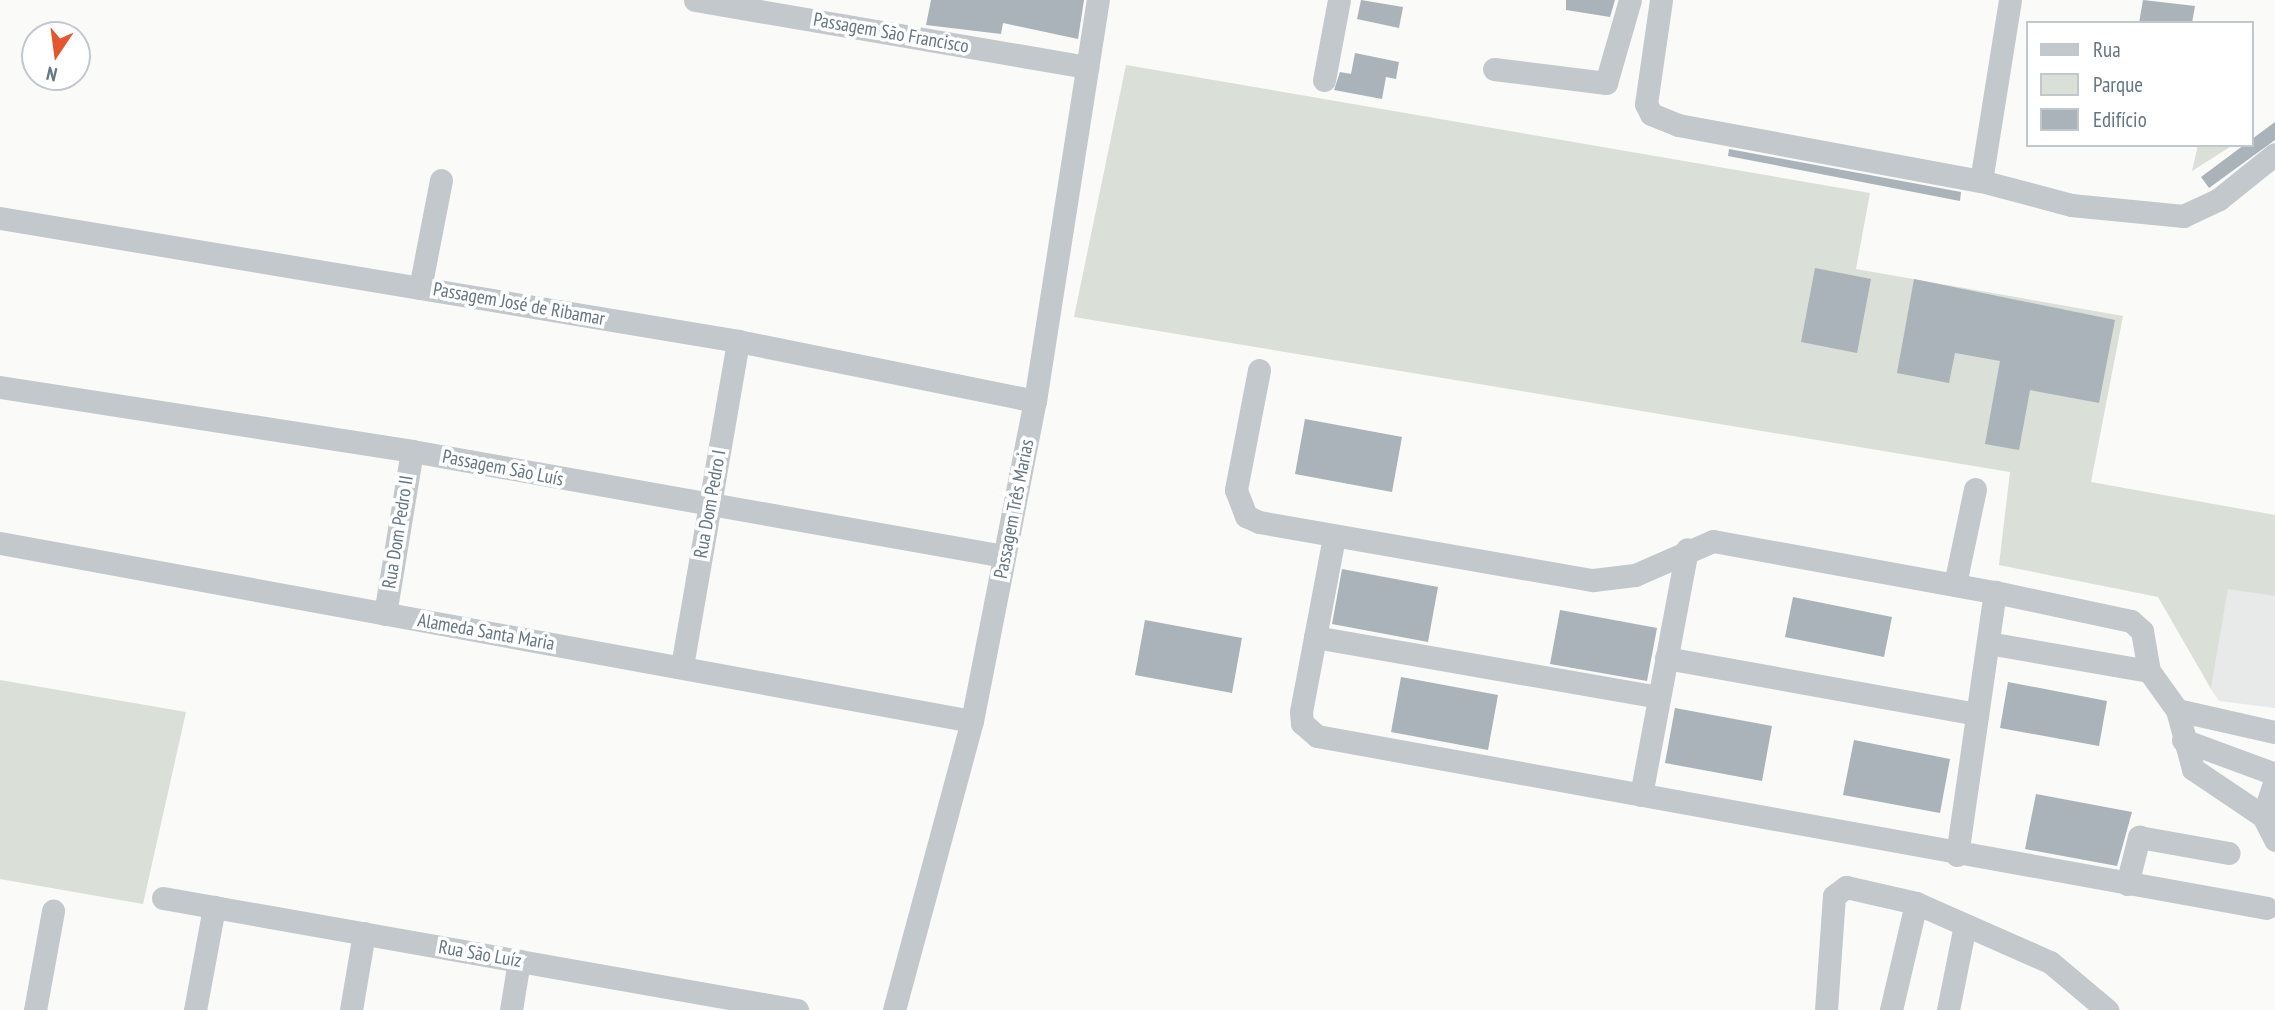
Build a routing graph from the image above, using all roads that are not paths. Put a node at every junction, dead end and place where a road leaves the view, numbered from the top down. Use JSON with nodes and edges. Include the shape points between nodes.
{"nodes":[{"id":1,"x":695,"y":0,"type":"edge"},
{"id":2,"x":1098,"y":0,"type":"edge"},
{"id":3,"x":1339,"y":0,"type":"edge"},
{"id":4,"x":1630,"y":0,"type":"edge"},
{"id":5,"x":1661,"y":0,"type":"edge"},
{"id":6,"x":2010,"y":0,"type":"edge"},
{"id":7,"x":1087,"y":66,"type":"junction"},
{"id":8,"x":1494,"y":69,"type":"dead end"},
{"id":9,"x":1324,"y":80,"type":"dead end"},
{"id":10,"x":2275,"y":154,"type":"edge"},
{"id":11,"x":441,"y":180,"type":"dead end"},
{"id":12,"x":1981,"y":181,"type":"junction"},
{"id":13,"x":0,"y":218,"type":"edge"},
{"id":14,"x":420,"y":288,"type":"junction"},
{"id":15,"x":738,"y":341,"type":"junction"},
{"id":16,"x":1259,"y":370,"type":"dead end"},
{"id":17,"x":0,"y":387,"type":"edge"},
{"id":18,"x":1035,"y":401,"type":"junction"},
{"id":19,"x":412,"y":451,"type":"junction"},
{"id":20,"x":1975,"y":489,"type":"dead end"},
{"id":21,"x":710,"y":507,"type":"junction"},
{"id":22,"x":1334,"y":537,"type":"junction"},
{"id":23,"x":0,"y":543,"type":"edge"},
{"id":24,"x":1686,"y":549,"type":"junction"},
{"id":25,"x":1004,"y":556,"type":"junction"},
{"id":26,"x":1955,"y":584,"type":"junction"},
{"id":27,"x":1996,"y":592,"type":"junction"},
{"id":28,"x":385,"y":614,"type":"junction"},
{"id":29,"x":1315,"y":637,"type":"junction"},
{"id":30,"x":1988,"y":643,"type":"junction"},
{"id":31,"x":1666,"y":659,"type":"junction"},
{"id":32,"x":682,"y":666,"type":"junction"},
{"id":33,"x":2149,"y":671,"type":"junction"},
{"id":34,"x":1659,"y":697,"type":"junction"},
{"id":35,"x":2177,"y":710,"type":"junction"},
{"id":36,"x":1978,"y":715,"type":"junction"},
{"id":37,"x":972,"y":721,"type":"junction"},
{"id":38,"x":2275,"y":732,"type":"edge"},
{"id":39,"x":2183,"y":740,"type":"junction"},
{"id":40,"x":2275,"y":774,"type":"edge"},
{"id":41,"x":2275,"y":780,"type":"edge"},
{"id":42,"x":1641,"y":795,"type":"junction"},
{"id":43,"x":2263,"y":816,"type":"junction"},
{"id":44,"x":2275,"y":840,"type":"edge"},
{"id":45,"x":2229,"y":853,"type":"dead end"},
{"id":46,"x":1957,"y":855,"type":"junction"},
{"id":47,"x":2127,"y":884,"type":"junction"},
{"id":48,"x":163,"y":898,"type":"dead end"},
{"id":49,"x":1916,"y":903,"type":"junction"},
{"id":50,"x":214,"y":907,"type":"junction"},
{"id":51,"x":2267,"y":908,"type":"dead end"},
{"id":52,"x":52,"y":911,"type":"dead end"},
{"id":53,"x":1965,"y":925,"type":"junction"},
{"id":54,"x":364,"y":933,"type":"junction"},
{"id":55,"x":519,"y":961,"type":"junction"},
{"id":56,"x":683,"y":1000,"type":"edge"},
{"id":57,"x":35,"y":1010,"type":"edge"},
{"id":58,"x":195,"y":1010,"type":"edge"},
{"id":59,"x":351,"y":1010,"type":"edge"},
{"id":60,"x":510,"y":1010,"type":"edge"},
{"id":61,"x":797,"y":1010,"type":"edge"},
{"id":62,"x":894,"y":1010,"type":"edge"},
{"id":63,"x":1826,"y":1010,"type":"edge"},
{"id":64,"x":1891,"y":1010,"type":"edge"},
{"id":65,"x":1948,"y":1010,"type":"edge"},
{"id":66,"x":2107,"y":1010,"type":"edge"}],
"edges":[{"from":1,"to":7,"type":"street","name":"Passagem São Francisco"},
{"from":2,"to":7,"type":"street","name":"Passagem Três Marias"},
{"from":3,"to":9,"type":"street"},
{"from":4,"to":8,"type":"street","via":[[1606,83]]},
{"from":5,"to":12,"type":"street","via":[[1645,88],[1646,104],[1664,121]]},
{"from":6,"to":12,"type":"street"},
{"from":7,"to":18,"type":"street","name":"Passagem Três Marias"},
{"from":10,"to":12,"type":"street","via":[[2219,199],[2183,216],[2071,205]]},
{"from":11,"to":14,"type":"street"},
{"from":13,"to":14,"type":"street","name":"Passagem José de Ribamar"},
{"from":14,"to":15,"type":"street","name":"Passagem José de Ribamar"},
{"from":15,"to":18,"type":"street","name":"Passagem José de Ribamar"},
{"from":15,"to":21,"type":"street","name":"Rua Dom Pedro I"},
{"from":16,"to":22,"type":"street","via":[[1238,504],[1259,522]]},
{"from":17,"to":19,"type":"street","name":"Passagem São Luís"},
{"from":18,"to":25,"type":"street","name":"Passagem Três Marias"},
{"from":19,"to":21,"type":"street","name":"Passagem São Luís"},
{"from":19,"to":28,"type":"street","name":"Rua Dom Pedro II"},
{"from":20,"to":26,"type":"street"},
{"from":21,"to":25,"type":"street","name":"Passagem São Luís"},
{"from":21,"to":32,"type":"street","name":"Rua Dom Pedro I"},
{"from":22,"to":24,"type":"street","via":[[1593,580],[1635,575]]},
{"from":22,"to":29,"type":"street"},
{"from":23,"to":28,"type":"street","name":"Alameda Santa Maria"},
{"from":24,"to":26,"type":"street","via":[[1713,541],[1735,543]]},
{"from":24,"to":31,"type":"street"},
{"from":25,"to":37,"type":"street","name":"Passagem Três Marias"},
{"from":26,"to":27,"type":"street"},
{"from":27,"to":30,"type":"street"},
{"from":27,"to":33,"type":"street","via":[[2131,621],[2142,631]]},
{"from":28,"to":32,"type":"street","name":"Alameda Santa Maria"},
{"from":29,"to":34,"type":"street"},
{"from":29,"to":42,"type":"street","via":[[1301,712],[1308,732]]},
{"from":30,"to":33,"type":"street"},
{"from":30,"to":36,"type":"street"},
{"from":31,"to":34,"type":"street"},
{"from":31,"to":36,"type":"street"},
{"from":32,"to":37,"type":"street","name":"Alameda Santa Maria"},
{"from":33,"to":35,"type":"street"},
{"from":34,"to":42,"type":"street"},
{"from":35,"to":38,"type":"street"},
{"from":35,"to":39,"type":"street"},
{"from":36,"to":46,"type":"street"},
{"from":37,"to":62,"type":"street","name":"Passagem Três Marias"},
{"from":39,"to":40,"type":"street"},
{"from":39,"to":43,"type":"street","via":[[2193,769],[2207,784]]},
{"from":41,"to":43,"type":"street"},
{"from":42,"to":46,"type":"street"},
{"from":43,"to":44,"type":"street"},
{"from":45,"to":47,"type":"street","via":[[2138,837]]},
{"from":46,"to":47,"type":"street"},
{"from":47,"to":51,"type":"street"},
{"from":48,"to":50,"type":"street","name":"Rua São Luíz"},
{"from":49,"to":53,"type":"street"},
{"from":49,"to":63,"type":"street","via":[[1838,890]]},
{"from":49,"to":64,"type":"street"},
{"from":50,"to":54,"type":"street","name":"Rua São Luíz"},
{"from":50,"to":58,"type":"street"},
{"from":52,"to":57,"type":"street"},
{"from":53,"to":65,"type":"street"},
{"from":53,"to":66,"type":"street","via":[[2050,962]]},
{"from":54,"to":55,"type":"street","name":"Rua São Luíz"},
{"from":54,"to":59,"type":"street"},
{"from":55,"to":56,"type":"street","name":"Rua São Luíz"},
{"from":55,"to":60,"type":"street"},
{"from":56,"to":61,"type":"street","name":"Rua São Luíz"}]}
